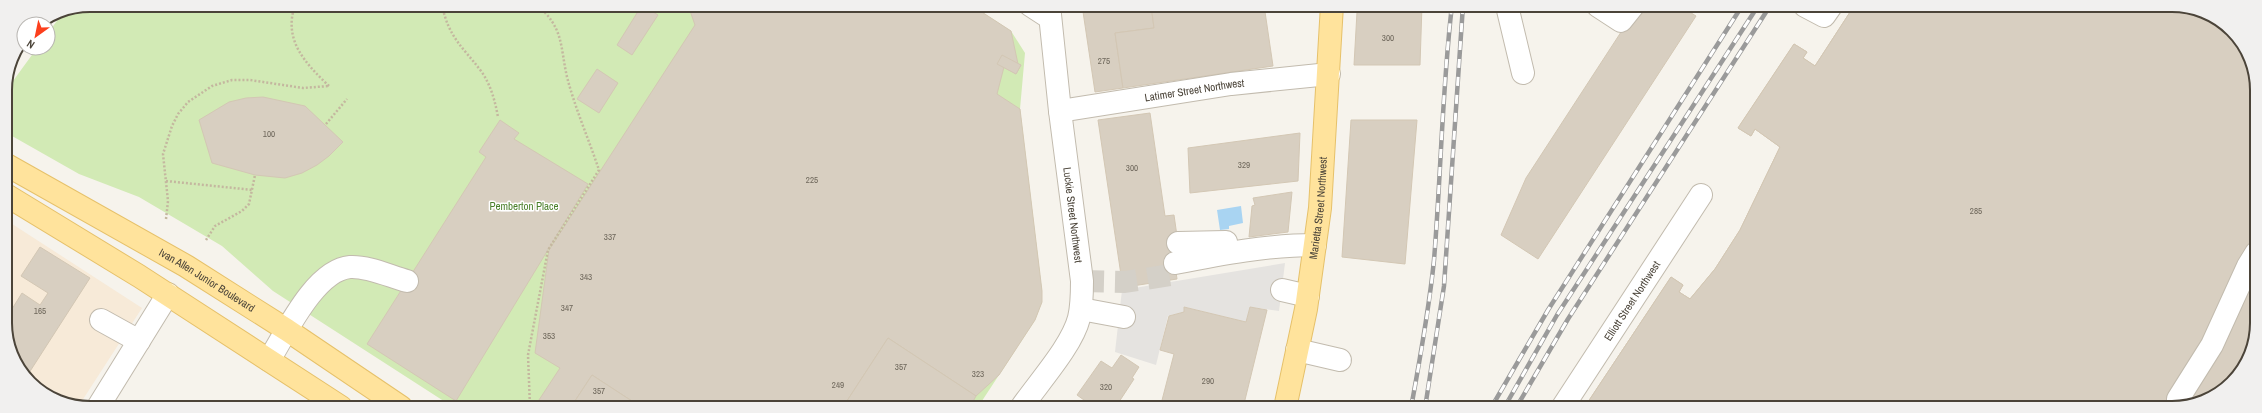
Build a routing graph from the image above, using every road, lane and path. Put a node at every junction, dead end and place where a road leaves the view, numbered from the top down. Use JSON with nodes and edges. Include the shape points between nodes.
{"nodes":[{"id":1,"x":294,"y":12,"type":"edge"},
{"id":2,"x":444,"y":12,"type":"edge"},
{"id":3,"x":546,"y":12,"type":"edge"},
{"id":4,"x":1049,"y":12,"type":"edge"},
{"id":5,"x":1332,"y":12,"type":"edge"},
{"id":6,"x":1508,"y":12,"type":"edge"},
{"id":7,"x":1607,"y":12,"type":"edge"},
{"id":8,"x":1628,"y":12,"type":"edge"},
{"id":9,"x":1816,"y":12,"type":"edge"},
{"id":10,"x":1827,"y":12,"type":"edge"},
{"id":11,"x":1522,"y":73,"type":"dead end"},
{"id":12,"x":1329,"y":74,"type":"junction"},
{"id":13,"x":347,"y":99,"type":"dead end"},
{"id":14,"x":1060,"y":111,"type":"junction"},
{"id":15,"x":498,"y":117,"type":"dead end"},
{"id":16,"x":326,"y":124,"type":"dead end"},
{"id":17,"x":12,"y":167,"type":"edge"},
{"id":18,"x":255,"y":175,"type":"dead end"},
{"id":19,"x":166,"y":181,"type":"junction"},
{"id":20,"x":253,"y":190,"type":"junction"},
{"id":21,"x":1701,"y":195,"type":"dead end"},
{"id":22,"x":12,"y":199,"type":"edge"},
{"id":23,"x":166,"y":219,"type":"dead end"},
{"id":24,"x":206,"y":240,"type":"dead end"},
{"id":25,"x":1315,"y":245,"type":"junction"},
{"id":26,"x":1265,"y":248,"type":"junction"},
{"id":27,"x":2250,"y":263,"type":"edge"},
{"id":28,"x":406,"y":281,"type":"dead end"},
{"id":29,"x":1282,"y":290,"type":"dead end"},
{"id":30,"x":168,"y":294,"type":"junction"},
{"id":31,"x":1308,"y":296,"type":"junction"},
{"id":32,"x":1081,"y":309,"type":"junction"},
{"id":33,"x":1124,"y":317,"type":"dead end"},
{"id":34,"x":101,"y":320,"type":"dead end"},
{"id":35,"x":287,"y":330,"type":"junction"},
{"id":36,"x":138,"y":341,"type":"junction"},
{"id":37,"x":1297,"y":350,"type":"junction"},
{"id":38,"x":269,"y":360,"type":"junction"},
{"id":39,"x":1340,"y":360,"type":"dead end"},
{"id":40,"x":2178,"y":399,"type":"dead end"},
{"id":41,"x":102,"y":401,"type":"edge"},
{"id":42,"x":332,"y":401,"type":"edge"},
{"id":43,"x":392,"y":401,"type":"edge"},
{"id":44,"x":530,"y":401,"type":"edge"},
{"id":45,"x":1031,"y":401,"type":"edge"},
{"id":46,"x":1286,"y":401,"type":"edge"},
{"id":47,"x":1567,"y":401,"type":"edge"}],
"edges":[{"from":1,"to":19,"type":"path","via":[[291,26],[293,41],[300,55],[329,86],[303,88],[250,80],[232,80],[212,86],[188,102],[175,120],[163,154]]},
{"from":2,"to":15,"type":"path","via":[[455,41],[488,84]]},
{"from":3,"to":44,"type":"path","via":[[560,38],[567,77],[599,170],[548,250],[528,355]]},
{"from":4,"to":14,"type":"street","name":"Luckie Street Northwest"},
{"from":5,"to":12,"type":"main road","name":"Marietta Street Northwest"},
{"from":6,"to":11,"type":"street"},
{"from":7,"to":8,"type":"street","via":[[1621,21]]},
{"from":9,"to":10,"type":"street","via":[[1824,16]]},
{"from":12,"to":14,"type":"street","name":"Latimer Street Northwest","via":[[1233,94]]},
{"from":12,"to":25,"type":"main road","name":"Marietta Street Northwest"},
{"from":13,"to":16,"type":"path"},
{"from":14,"to":32,"type":"street","name":"Luckie Street Northwest","via":[[1082,281]]},
{"from":17,"to":35,"type":"main road","name":"Ivan Allen Junior Boulevard","via":[[186,266]]},
{"from":18,"to":20,"type":"path"},
{"from":19,"to":20,"type":"path"},
{"from":19,"to":23,"type":"path"},
{"from":20,"to":24,"type":"path","via":[[249,204],[242,211],[215,226]]},
{"from":21,"to":47,"type":"street","name":"Elliott Street Northwest"},
{"from":22,"to":30,"type":"main road"},
{"from":25,"to":26,"type":"street"},
{"from":25,"to":31,"type":"main road","name":"Marietta Street Northwest"},
{"from":26,"to":26,"type":"street","via":[[1250,263],[1176,260],[1221,248]]},
{"from":27,"to":40,"type":"street","via":[[2212,345]]},
{"from":28,"to":35,"type":"street","via":[[360,268],[349,267],[332,273],[313,291]]},
{"from":29,"to":31,"type":"street"},
{"from":30,"to":36,"type":"street"},
{"from":30,"to":38,"type":"main road"},
{"from":31,"to":37,"type":"main road","name":"Marietta Street Northwest"},
{"from":32,"to":33,"type":"street"},
{"from":32,"to":45,"type":"street","name":"Luckie Street Northwest","via":[[1072,336]]},
{"from":34,"to":36,"type":"street"},
{"from":35,"to":38,"type":"street"},
{"from":35,"to":43,"type":"main road","name":"Ivan Allen Junior Boulevard"},
{"from":36,"to":41,"type":"street"},
{"from":37,"to":39,"type":"street"},
{"from":37,"to":46,"type":"main road","name":"Marietta Street Northwest"},
{"from":38,"to":42,"type":"main road"}]}
